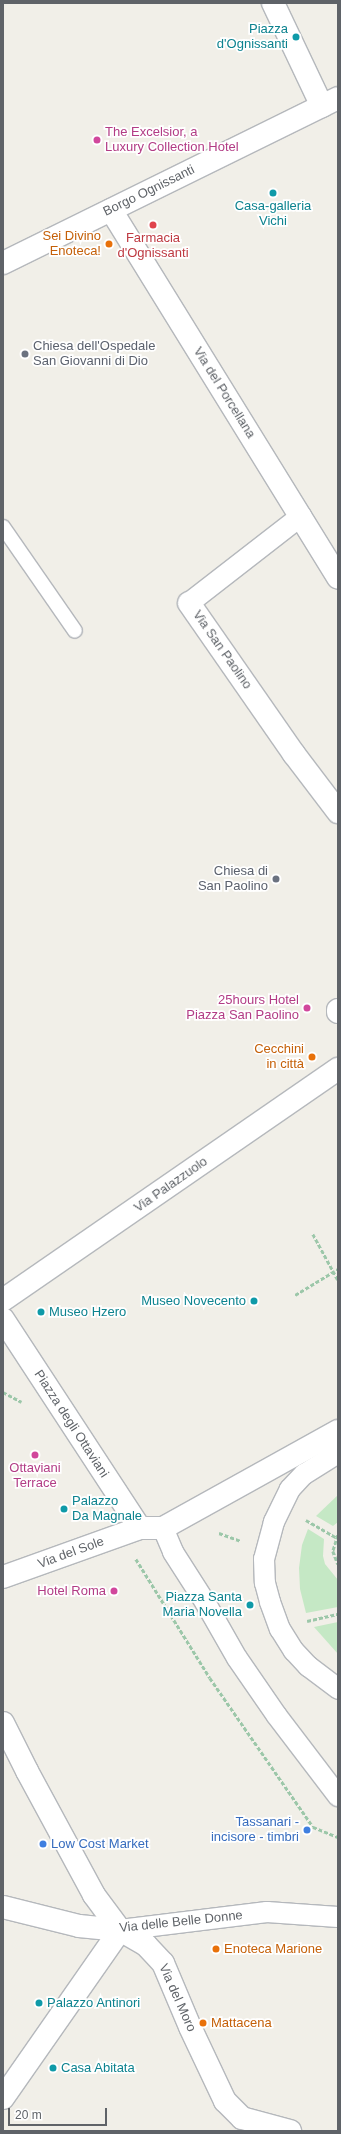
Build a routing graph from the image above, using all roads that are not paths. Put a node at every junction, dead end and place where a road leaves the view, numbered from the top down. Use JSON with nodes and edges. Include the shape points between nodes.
{"nodes":[{"id":1,"x":273,"y":3,"type":"edge"},
{"id":2,"x":330,"y":102,"type":"edge"},
{"id":3,"x":111,"y":210,"type":"junction"},
{"id":4,"x":3,"y":263,"type":"edge"},
{"id":5,"x":301,"y":516,"type":"junction"},
{"id":6,"x":3,"y":527,"type":"edge"},
{"id":7,"x":338,"y":577,"type":"edge"},
{"id":8,"x":189,"y":603,"type":"joint"},
{"id":9,"x":75,"y":631,"type":"dead end"},
{"id":10,"x":338,"y":812,"type":"edge"},
{"id":11,"x":338,"y":1069,"type":"edge"},
{"id":12,"x":3,"y":1300,"type":"edge"},
{"id":13,"x":3,"y":1319,"type":"edge"},
{"id":14,"x":338,"y":1431,"type":"edge"},
{"id":15,"x":338,"y":1453,"type":"edge"},
{"id":16,"x":140,"y":1528,"type":"junction"},
{"id":17,"x":163,"y":1528,"type":"junction"},
{"id":18,"x":3,"y":1577,"type":"edge"},
{"id":19,"x":338,"y":1689,"type":"edge"},
{"id":20,"x":3,"y":1723,"type":"edge"},
{"id":21,"x":338,"y":1796,"type":"edge"},
{"id":22,"x":3,"y":1908,"type":"edge"},
{"id":23,"x":338,"y":1917,"type":"edge"},
{"id":24,"x":120,"y":1930,"type":"junction"},
{"id":25,"x":3,"y":2098,"type":"edge"},
{"id":26,"x":290,"y":2131,"type":"edge"}],
"edges":[{"from":1,"to":2,"type":"street"},
{"from":2,"to":3,"type":"street","name":"Borgo Ognissanti"},
{"from":3,"to":4,"type":"street","name":"Borgo Ognissanti"},
{"from":3,"to":5,"type":"street","name":"Via del Porcellana"},
{"from":5,"to":7,"type":"street","name":"Via del Porcellana"},
{"from":5,"to":8,"type":"street","name":"Via San Paolino"},
{"from":6,"to":9,"type":"lane"},
{"from":8,"to":10,"type":"street","name":"Via San Paolino","via":[[294,754]]},
{"from":11,"to":12,"type":"street","name":"Via Palazzuolo"},
{"from":13,"to":16,"type":"street","name":"Piazza degli Ottaviani"},
{"from":14,"to":17,"type":"street"},
{"from":15,"to":19,"type":"street","via":[[304,1474],[290,1489],[274,1522],[264,1559],[265,1583],[280,1629],[294,1651],[308,1666]]},
{"from":16,"to":17,"type":"street"},
{"from":16,"to":18,"type":"street","name":"Via del Sole"},
{"from":17,"to":21,"type":"street","via":[[173,1552],[237,1658]]},
{"from":20,"to":24,"type":"street","name":"Via del Moro","via":[[94,1895]]},
{"from":22,"to":24,"type":"street","name":"Via delle Belle Donne","via":[[79,1926]]},
{"from":23,"to":24,"type":"street","name":"Via delle Belle Donne","via":[[267,1912]]},
{"from":24,"to":25,"type":"street"},
{"from":24,"to":26,"type":"street","name":"Via del Moro","via":[[146,1945],[163,1963],[225,2101],[242,2118]]}]}
